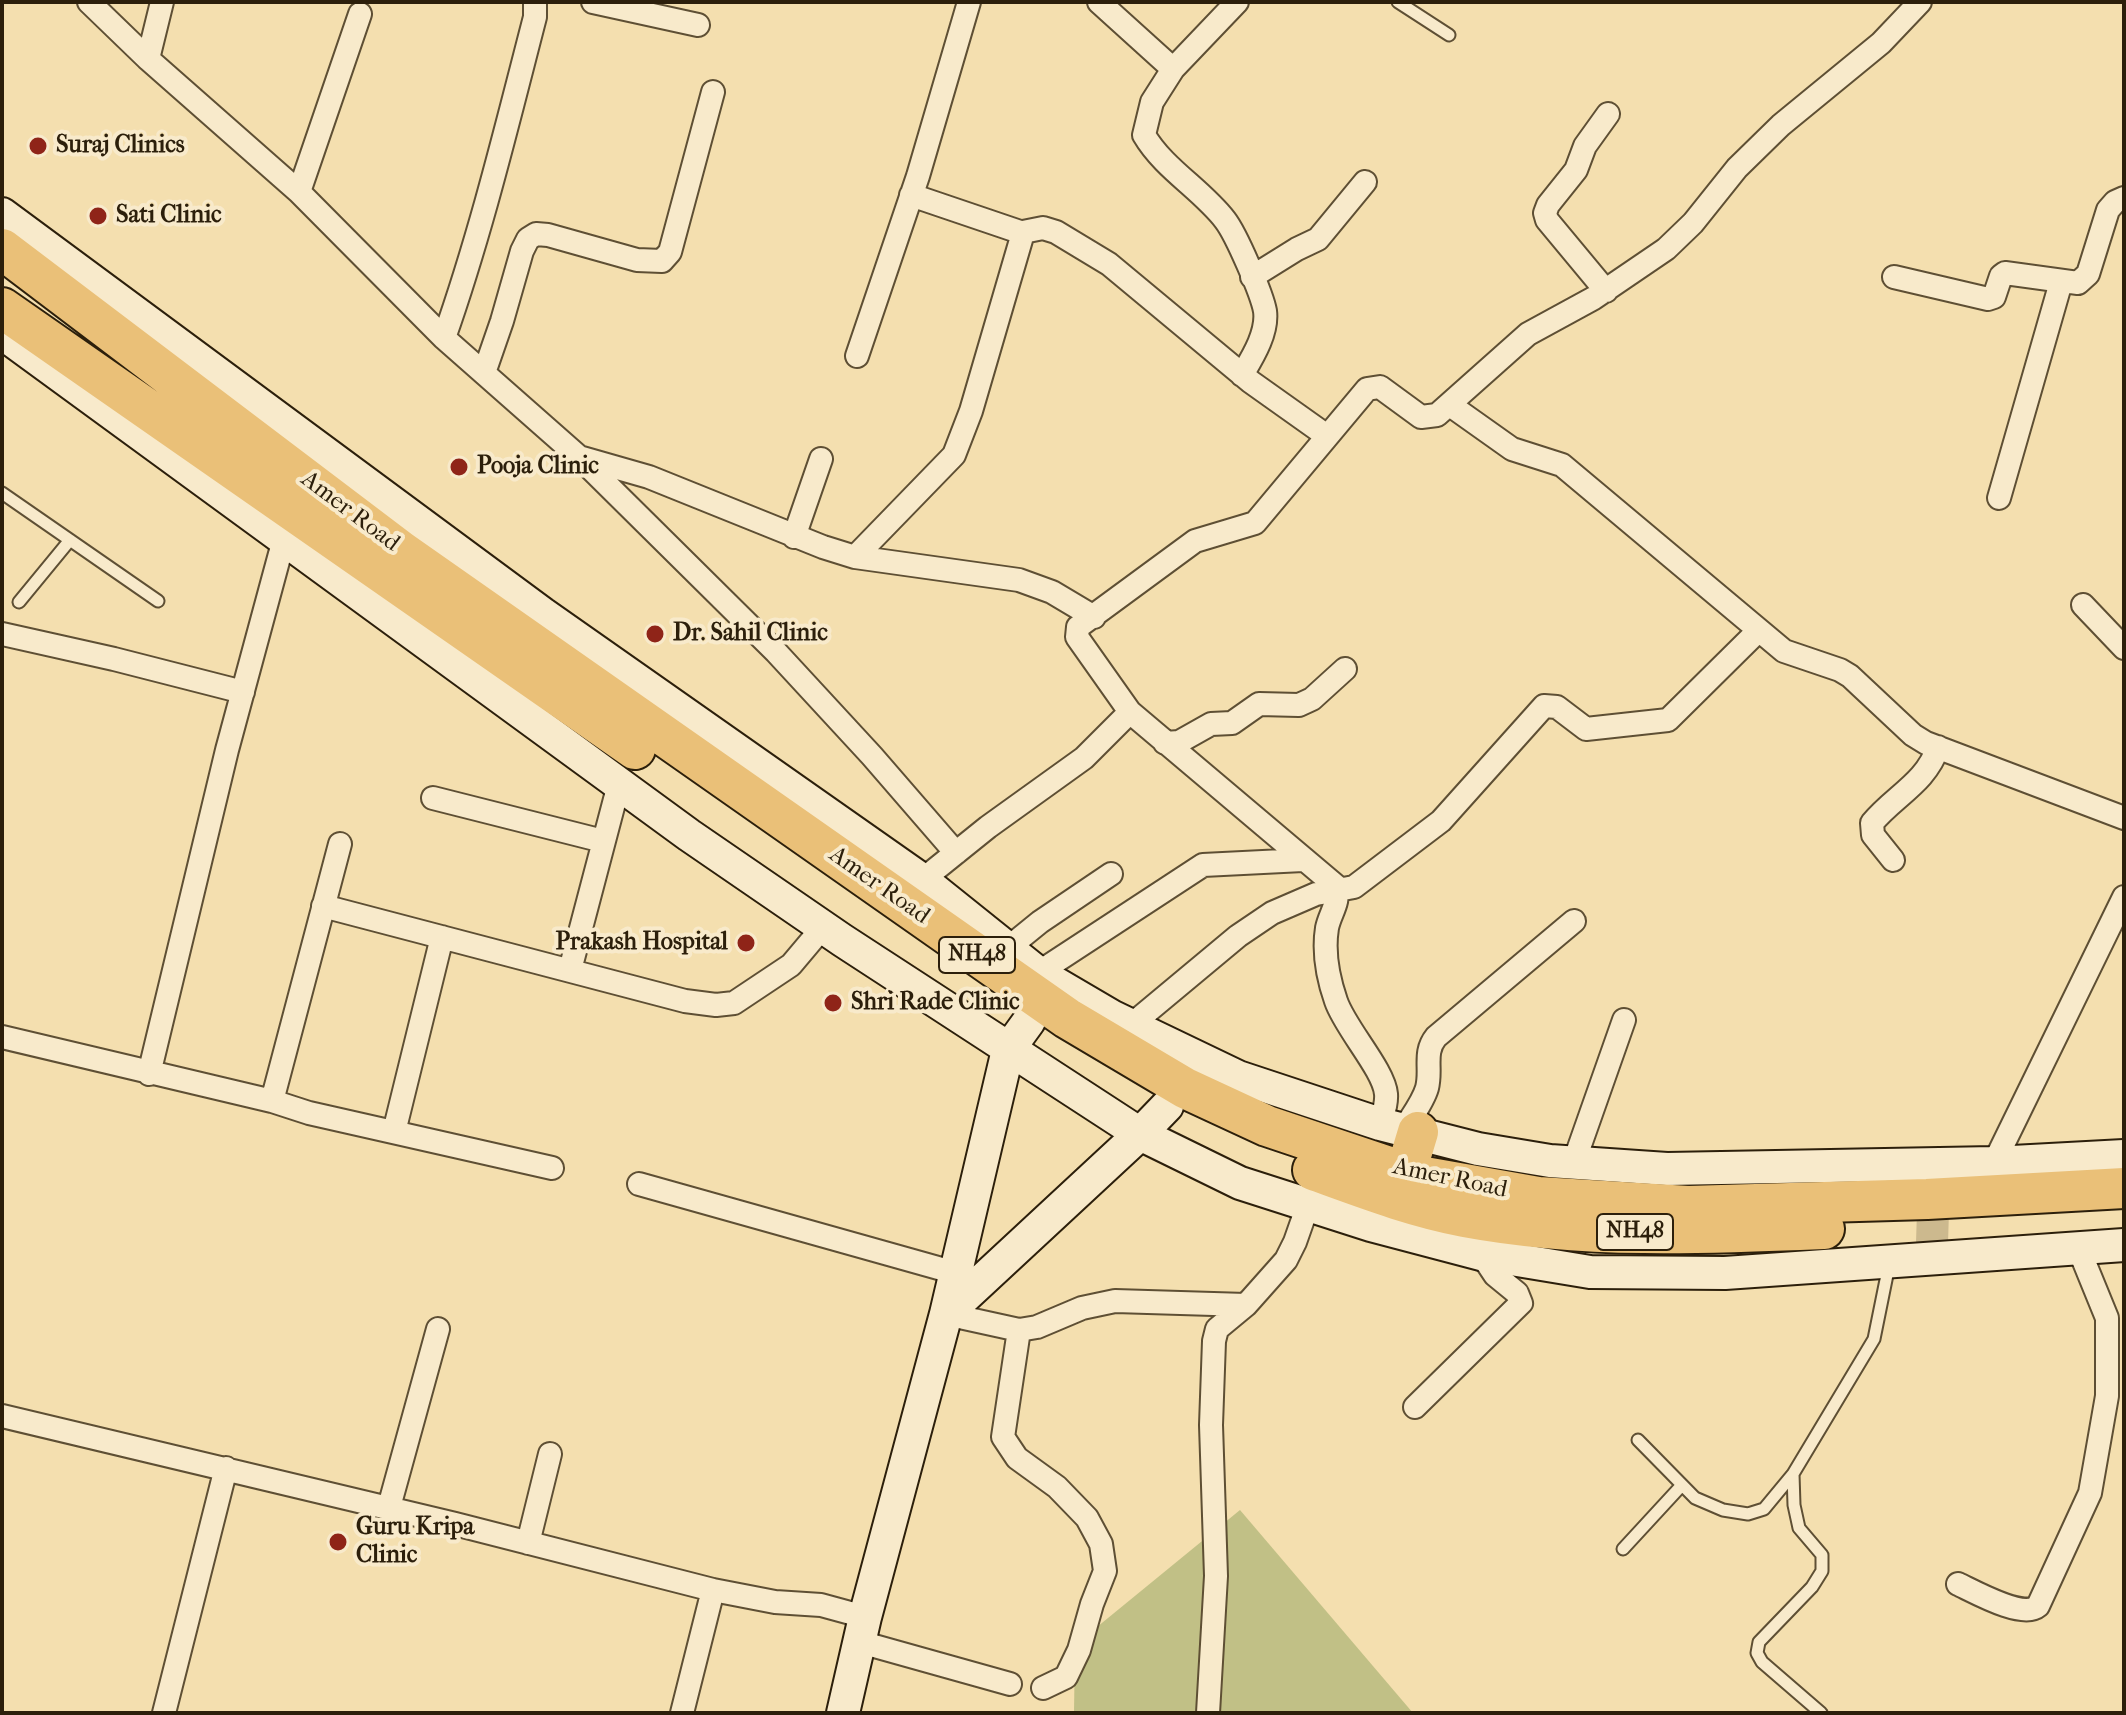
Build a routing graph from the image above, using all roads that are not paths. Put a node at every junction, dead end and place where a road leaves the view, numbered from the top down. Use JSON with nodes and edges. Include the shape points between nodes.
{"nodes":[{"id":1,"x":162,"y":2,"type":"edge"},
{"id":2,"x":535,"y":2,"type":"edge"},
{"id":3,"x":593,"y":2,"type":"edge"},
{"id":4,"x":969,"y":2,"type":"edge"},
{"id":5,"x":1099,"y":2,"type":"edge"},
{"id":6,"x":1237,"y":2,"type":"edge"},
{"id":7,"x":1398,"y":2,"type":"edge"},
{"id":8,"x":1920,"y":2,"type":"edge"},
{"id":9,"x":100,"y":7,"type":"edge"},
{"id":10,"x":360,"y":14,"type":"dead end"},
{"id":11,"x":698,"y":25,"type":"dead end"},
{"id":12,"x":1449,"y":35,"type":"dead end"},
{"id":13,"x":148,"y":59,"type":"junction"},
{"id":14,"x":1173,"y":69,"type":"junction"},
{"id":15,"x":713,"y":92,"type":"dead end"},
{"id":16,"x":1608,"y":114,"type":"dead end"},
{"id":17,"x":1365,"y":182,"type":"dead end"},
{"id":18,"x":299,"y":192,"type":"junction"},
{"id":19,"x":911,"y":195,"type":"junction"},
{"id":20,"x":2124,"y":198,"type":"edge"},
{"id":21,"x":2,"y":214,"type":"edge"},
{"id":22,"x":1023,"y":232,"type":"junction"},
{"id":23,"x":10,"y":250,"type":"edge"},
{"id":24,"x":1252,"y":277,"type":"junction"},
{"id":25,"x":1894,"y":277,"type":"dead end"},
{"id":26,"x":2061,"y":282,"type":"junction"},
{"id":27,"x":1606,"y":291,"type":"junction"},
{"id":28,"x":3,"y":325,"type":"edge"},
{"id":29,"x":444,"y":338,"type":"junction"},
{"id":30,"x":857,"y":356,"type":"dead end"},
{"id":31,"x":484,"y":373,"type":"junction"},
{"id":32,"x":1242,"y":375,"type":"junction"},
{"id":33,"x":1450,"y":405,"type":"junction"},
{"id":34,"x":1327,"y":436,"type":"junction"},
{"id":35,"x":286,"y":444,"type":"junction"},
{"id":36,"x":579,"y":457,"type":"junction"},
{"id":37,"x":821,"y":459,"type":"dead end"},
{"id":38,"x":2,"y":493,"type":"edge"},
{"id":39,"x":1999,"y":498,"type":"dead end"},
{"id":40,"x":794,"y":537,"type":"junction"},
{"id":41,"x":284,"y":539,"type":"junction"},
{"id":42,"x":70,"y":540,"type":"junction"},
{"id":43,"x":855,"y":557,"type":"junction"},
{"id":44,"x":158,"y":601,"type":"dead end"},
{"id":45,"x":19,"y":602,"type":"dead end"},
{"id":46,"x":2083,"y":605,"type":"dead end"},
{"id":47,"x":1094,"y":617,"type":"junction"},
{"id":48,"x":1758,"y":631,"type":"junction"},
{"id":49,"x":2,"y":634,"type":"edge"},
{"id":50,"x":2124,"y":648,"type":"edge"},
{"id":51,"x":1345,"y":669,"type":"dead end"},
{"id":52,"x":243,"y":692,"type":"junction"},
{"id":53,"x":1130,"y":712,"type":"junction"},
{"id":54,"x":1165,"y":743,"type":"junction"},
{"id":55,"x":1938,"y":747,"type":"junction"},
{"id":56,"x":619,"y":784,"type":"junction"},
{"id":57,"x":433,"y":798,"type":"dead end"},
{"id":58,"x":2124,"y":818,"type":"edge"},
{"id":59,"x":603,"y":841,"type":"junction"},
{"id":60,"x":340,"y":844,"type":"dead end"},
{"id":61,"x":956,"y":853,"type":"junction"},
{"id":62,"x":1303,"y":860,"type":"junction"},
{"id":63,"x":1893,"y":860,"type":"dead end"},
{"id":64,"x":1111,"y":874,"type":"dead end"},
{"id":65,"x":910,"y":890,"type":"junction"},
{"id":66,"x":1338,"y":892,"type":"junction"},
{"id":67,"x":2124,"y":897,"type":"edge"},
{"id":68,"x":323,"y":906,"type":"junction"},
{"id":69,"x":1574,"y":921,"type":"dead end"},
{"id":70,"x":823,"y":927,"type":"junction"},
{"id":71,"x":442,"y":937,"type":"junction"},
{"id":72,"x":1008,"y":948,"type":"junction"},
{"id":73,"x":570,"y":970,"type":"junction"},
{"id":74,"x":1038,"y":973,"type":"junction"},
{"id":75,"x":1624,"y":1020,"type":"dead end"},
{"id":76,"x":1130,"y":1026,"type":"junction"},
{"id":77,"x":1018,"y":1035,"type":"junction"},
{"id":78,"x":2,"y":1037,"type":"edge"},
{"id":79,"x":149,"y":1074,"type":"junction"},
{"id":80,"x":272,"y":1101,"type":"junction"},
{"id":81,"x":1167,"y":1106,"type":"junction"},
{"id":82,"x":1401,"y":1128,"type":"junction"},
{"id":83,"x":394,"y":1132,"type":"junction"},
{"id":84,"x":1140,"y":1134,"type":"junction"},
{"id":85,"x":2124,"y":1156,"type":"edge"},
{"id":86,"x":1574,"y":1162,"type":"junction"},
{"id":87,"x":1994,"y":1163,"type":"junction"},
{"id":88,"x":552,"y":1168,"type":"dead end"},
{"id":89,"x":1406,"y":1172,"type":"junction"},
{"id":90,"x":639,"y":1184,"type":"dead end"},
{"id":91,"x":2124,"y":1188,"type":"edge"},
{"id":92,"x":1308,"y":1205,"type":"junction"},
{"id":93,"x":2124,"y":1214,"type":"edge"},
{"id":94,"x":2124,"y":1245,"type":"edge"},
{"id":95,"x":2078,"y":1247,"type":"junction"},
{"id":96,"x":1481,"y":1254,"type":"junction"},
{"id":97,"x":1890,"y":1261,"type":"junction"},
{"id":98,"x":956,"y":1273,"type":"junction"},
{"id":99,"x":1246,"y":1305,"type":"junction"},
{"id":100,"x":946,"y":1314,"type":"junction"},
{"id":101,"x":438,"y":1329,"type":"dead end"},
{"id":102,"x":1019,"y":1330,"type":"junction"},
{"id":103,"x":1415,"y":1407,"type":"dead end"},
{"id":104,"x":2,"y":1416,"type":"edge"},
{"id":105,"x":1638,"y":1440,"type":"dead end"},
{"id":106,"x":550,"y":1454,"type":"dead end"},
{"id":107,"x":226,"y":1468,"type":"junction"},
{"id":108,"x":1793,"y":1474,"type":"junction"},
{"id":109,"x":1682,"y":1485,"type":"junction"},
{"id":110,"x":389,"y":1507,"type":"junction"},
{"id":111,"x":528,"y":1543,"type":"junction"},
{"id":112,"x":1623,"y":1549,"type":"dead end"},
{"id":113,"x":1958,"y":1584,"type":"dead end"},
{"id":114,"x":713,"y":1590,"type":"junction"},
{"id":115,"x":862,"y":1629,"type":"junction"},
{"id":116,"x":1010,"y":1684,"type":"dead end"},
{"id":117,"x":1043,"y":1688,"type":"dead end"},
{"id":118,"x":1817,"y":1711,"type":"edge"},
{"id":119,"x":164,"y":1713,"type":"edge"},
{"id":120,"x":682,"y":1713,"type":"edge"},
{"id":121,"x":843,"y":1713,"type":"edge"},
{"id":122,"x":1208,"y":1713,"type":"edge"}],
"edges":[{"from":1,"to":13,"type":"street"},
{"from":2,"to":29,"type":"street","via":[[501,151]]},
{"from":3,"to":11,"type":"street"},
{"from":4,"to":19,"type":"street"},
{"from":5,"to":14,"type":"street"},
{"from":6,"to":14,"type":"street"},
{"from":7,"to":12,"type":"lane"},
{"from":8,"to":27,"type":"street","via":[[1881,43],[1781,125],[1666,249]]},
{"from":9,"to":13,"type":"street"},
{"from":10,"to":18,"type":"street"},
{"from":13,"to":18,"type":"street"},
{"from":14,"to":24,"type":"street","via":[[1152,102],[1144,135],[1225,219]]},
{"from":15,"to":31,"type":"street","via":[[670,252],[662,261],[637,260],[548,235],[528,239]]},
{"from":16,"to":27,"type":"street","via":[[1545,213]]},
{"from":17,"to":24,"type":"street","via":[[1318,239]]},
{"from":18,"to":29,"type":"street"},
{"from":19,"to":22,"type":"street"},
{"from":19,"to":30,"type":"street"},
{"from":20,"to":26,"type":"street","via":[[2108,210],[2088,274],[2078,283]]},
{"from":21,"to":35,"type":"street"},
{"from":22,"to":32,"type":"street","via":[[1056,232],[1109,264]]},
{"from":22,"to":43,"type":"street","via":[[954,455]]},
{"from":23,"to":35,"type":"highway","name":"Amer Road","number":"NH48"},
{"from":24,"to":32,"type":"street","via":[[1265,313],[1260,340]]},
{"from":25,"to":26,"type":"street","via":[[1988,299],[2005,273]]},
{"from":26,"to":39,"type":"street"},
{"from":27,"to":33,"type":"street","via":[[1528,334]]},
{"from":28,"to":41,"type":"street"},
{"from":28,"to":77,"type":"highway","name":"Amer Road","number":"NH48","via":[[55,347]]},
{"from":29,"to":31,"type":"street"},
{"from":31,"to":36,"type":"street"},
{"from":32,"to":34,"type":"street"},
{"from":33,"to":34,"type":"street","via":[[1437,415],[1421,417],[1374,386]]},
{"from":33,"to":48,"type":"street","via":[[1512,449],[1562,465]]},
{"from":34,"to":47,"type":"street","via":[[1255,523],[1195,541]]},
{"from":35,"to":65,"type":"highway","name":"Amer Road","number":"NH48","via":[[402,552]]},
{"from":36,"to":40,"type":"street","via":[[649,477]]},
{"from":36,"to":61,"type":"street","via":[[776,652]]},
{"from":37,"to":40,"type":"street"},
{"from":38,"to":42,"type":"lane"},
{"from":40,"to":43,"type":"street"},
{"from":41,"to":52,"type":"street"},
{"from":41,"to":56,"type":"street"},
{"from":42,"to":44,"type":"lane"},
{"from":42,"to":45,"type":"lane"},
{"from":43,"to":47,"type":"street","via":[[1019,580]]},
{"from":46,"to":50,"type":"street"},
{"from":47,"to":53,"type":"street","via":[[1078,627],[1077,637]]},
{"from":48,"to":55,"type":"street","via":[[1784,651],[1850,676],[1913,735]]},
{"from":48,"to":66,"type":"street","via":[[1664,722],[1586,729],[1557,707],[1544,706],[1446,817],[1354,887]]},
{"from":49,"to":52,"type":"street"},
{"from":51,"to":54,"type":"street","via":[[1307,702],[1294,707],[1259,704],[1232,723],[1211,724],[1179,742]]},
{"from":52,"to":79,"type":"street"},
{"from":53,"to":54,"type":"street"},
{"from":53,"to":61,"type":"street","via":[[1084,758]]},
{"from":54,"to":62,"type":"street"},
{"from":55,"to":58,"type":"street"},
{"from":55,"to":63,"type":"street","via":[[1922,777],[1872,823],[1873,835]]},
{"from":56,"to":59,"type":"street"},
{"from":56,"to":70,"type":"street"},
{"from":57,"to":59,"type":"street"},
{"from":59,"to":73,"type":"street"},
{"from":60,"to":68,"type":"street"},
{"from":61,"to":65,"type":"street"},
{"from":62,"to":66,"type":"street","via":[[1333,882]]},
{"from":62,"to":74,"type":"street","via":[[1203,865]]},
{"from":64,"to":72,"type":"street"},
{"from":65,"to":72,"type":"street"},
{"from":65,"to":89,"type":"highway","name":"Amer Road","number":"NH48","via":[[1067,1018],[1185,1088],[1267,1126]]},
{"from":66,"to":76,"type":"street","via":[[1316,894],[1272,913]]},
{"from":66,"to":82,"type":"street","via":[[1326,940],[1329,978],[1341,1014],[1385,1089],[1386,1106]]},
{"from":67,"to":87,"type":"street"},
{"from":68,"to":71,"type":"street"},
{"from":68,"to":80,"type":"street"},
{"from":69,"to":82,"type":"street","via":[[1436,1037],[1427,1053],[1426,1089]]},
{"from":70,"to":73,"type":"street","via":[[791,965],[734,1003],[685,1001]]},
{"from":70,"to":77,"type":"street"},
{"from":71,"to":73,"type":"street"},
{"from":71,"to":83,"type":"street"},
{"from":72,"to":74,"type":"street"},
{"from":74,"to":76,"type":"street"},
{"from":75,"to":86,"type":"street"},
{"from":76,"to":82,"type":"street","via":[[1238,1077]]},
{"from":77,"to":81,"type":"highway","name":"Amer Road","number":"NH48"},
{"from":77,"to":84,"type":"street"},
{"from":77,"to":98,"type":"street"},
{"from":78,"to":79,"type":"street"},
{"from":79,"to":80,"type":"street"},
{"from":80,"to":83,"type":"street"},
{"from":81,"to":84,"type":"street"},
{"from":81,"to":93,"type":"highway","name":"Amer Road","number":"NH48","via":[[1252,1149],[1401,1202],[1538,1227],[1689,1235]]},
{"from":82,"to":86,"type":"street","via":[[1478,1149]]},
{"from":82,"to":89,"type":"highway"},
{"from":83,"to":88,"type":"street"},
{"from":84,"to":92,"type":"street","via":[[1240,1183]]},
{"from":84,"to":100,"type":"street"},
{"from":85,"to":87,"type":"street"},
{"from":86,"to":87,"type":"street","via":[[1667,1169],[1935,1171]]},
{"from":89,"to":91,"type":"highway","name":"Amer Road","number":"NH48","via":[[1538,1197],[1688,1206]]},
{"from":90,"to":98,"type":"street"},
{"from":92,"to":96,"type":"street"},
{"from":92,"to":99,"type":"street","via":[[1286,1260]]},
{"from":94,"to":95,"type":"street"},
{"from":95,"to":97,"type":"street","via":[[1932,1251]]},
{"from":95,"to":113,"type":"street","via":[[2107,1318],[2107,1396],[2090,1493],[2033,1611]]},
{"from":96,"to":97,"type":"street","via":[[1590,1272],[1725,1273]]},
{"from":96,"to":103,"type":"street","via":[[1521,1303]]},
{"from":97,"to":108,"type":"lane","via":[[1874,1339]]},
{"from":98,"to":100,"type":"street"},
{"from":99,"to":102,"type":"street","via":[[1115,1301]]},
{"from":99,"to":122,"type":"street","via":[[1217,1329],[1214,1341],[1216,1576]]},
{"from":100,"to":102,"type":"street"},
{"from":100,"to":115,"type":"street"},
{"from":101,"to":110,"type":"street"},
{"from":102,"to":117,"type":"street","via":[[1003,1437],[1017,1458],[1057,1487],[1087,1518],[1101,1544],[1105,1571],[1066,1677]]},
{"from":104,"to":107,"type":"street"},
{"from":105,"to":109,"type":"lane"},
{"from":106,"to":111,"type":"street"},
{"from":107,"to":110,"type":"street"},
{"from":107,"to":119,"type":"street"},
{"from":108,"to":109,"type":"lane","via":[[1764,1509],[1748,1514],[1695,1498]]},
{"from":108,"to":118,"type":"lane","via":[[1799,1528],[1822,1555],[1822,1571],[1759,1642],[1757,1653]]},
{"from":109,"to":112,"type":"lane"},
{"from":110,"to":111,"type":"street"},
{"from":111,"to":114,"type":"street"},
{"from":114,"to":115,"type":"street","via":[[821,1605]]},
{"from":114,"to":120,"type":"street"},
{"from":115,"to":116,"type":"street"},
{"from":115,"to":121,"type":"street"}]}
